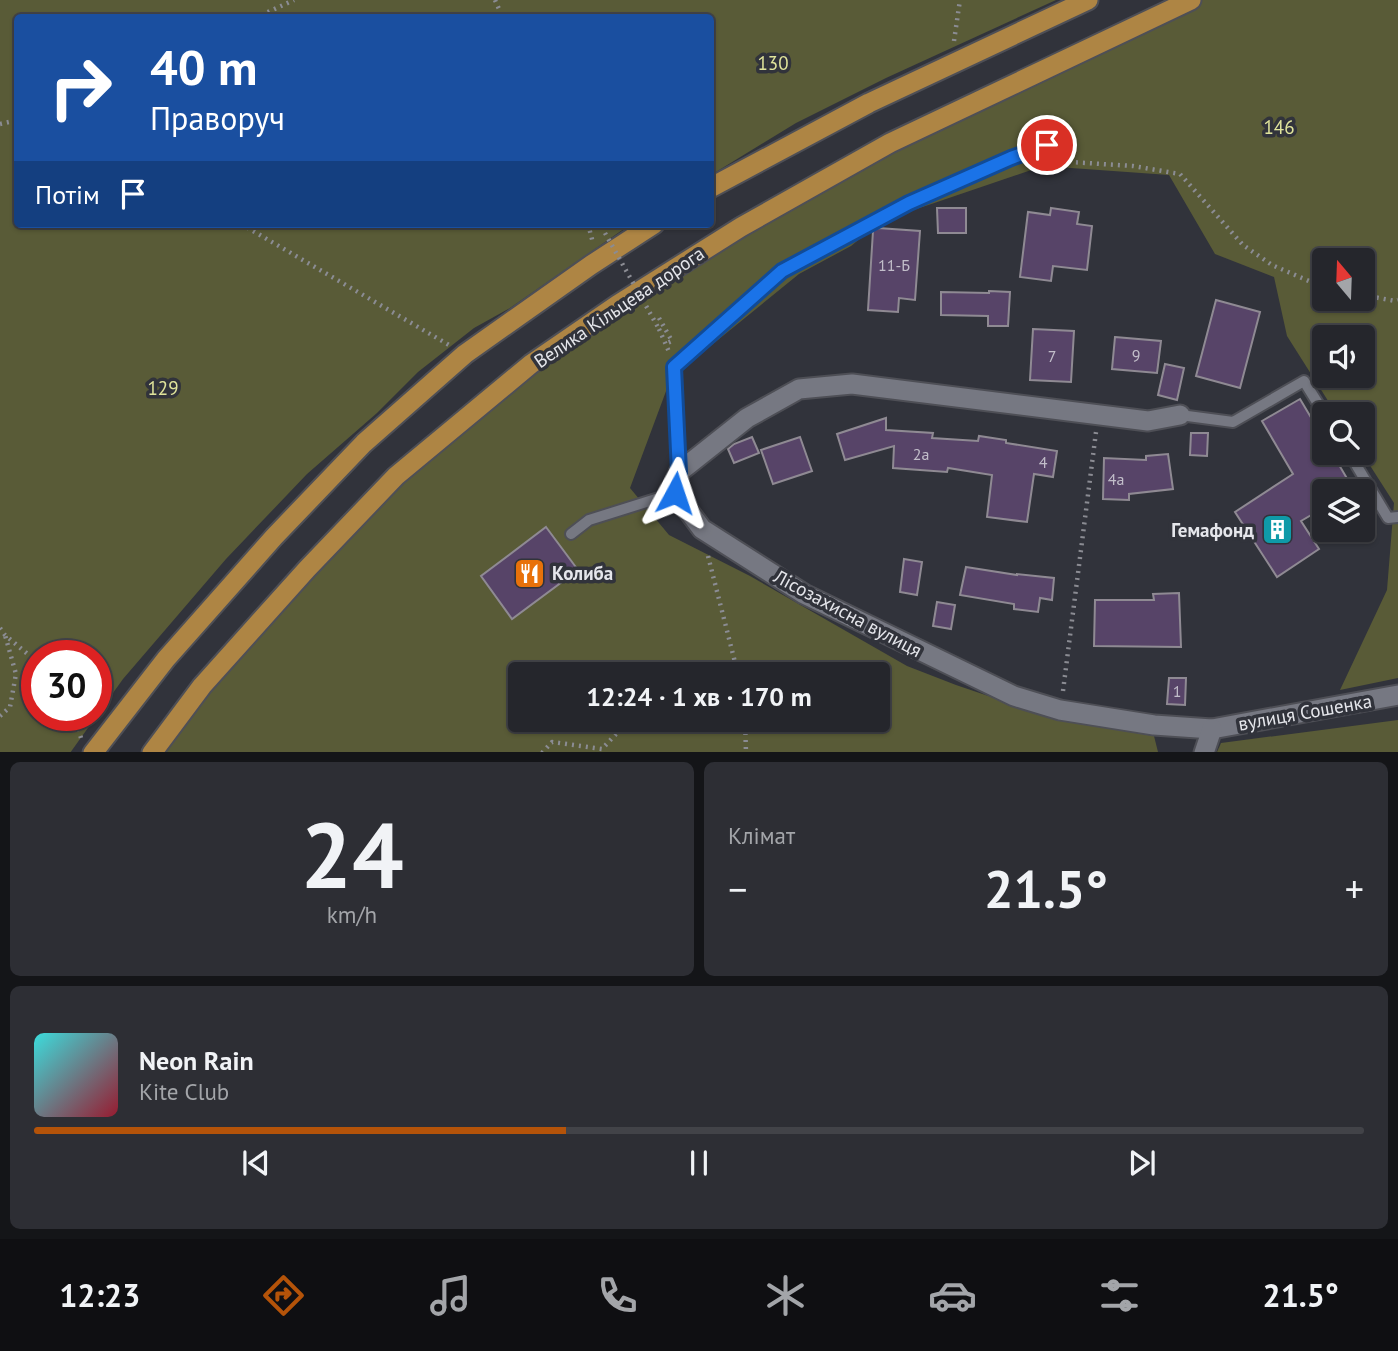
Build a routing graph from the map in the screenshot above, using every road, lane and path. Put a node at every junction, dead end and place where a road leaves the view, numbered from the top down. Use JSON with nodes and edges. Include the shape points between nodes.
{"nodes":[{"id":1,"x":294,"y":0,"type":"edge"},
{"id":2,"x":960,"y":0,"type":"edge"},
{"id":3,"x":1088,"y":0,"type":"edge"},
{"id":4,"x":1191,"y":0,"type":"edge"},
{"id":5,"x":264,"y":14,"type":"edge"},
{"id":6,"x":953,"y":47,"type":"dead end"},
{"id":7,"x":1065,"y":139,"type":"dead end"},
{"id":8,"x":1046,"y":160,"type":"dead end"},
{"id":9,"x":714,"y":186,"type":"edge"},
{"id":10,"x":249,"y":228,"type":"edge"},
{"id":11,"x":589,"y":228,"type":"edge"},
{"id":12,"x":602,"y":228,"type":"edge"},
{"id":13,"x":648,"y":228,"type":"edge"},
{"id":14,"x":594,"y":249,"type":"dead end"},
{"id":15,"x":1312,"y":282,"type":"edge"},
{"id":16,"x":1376,"y":297,"type":"edge"},
{"id":17,"x":1398,"y":300,"type":"edge"},
{"id":18,"x":659,"y":318,"type":"dead end"},
{"id":19,"x":663,"y":337,"type":"dead end"},
{"id":20,"x":667,"y":343,"type":"dead end"},
{"id":21,"x":465,"y":354,"type":"junction"},
{"id":22,"x":1317,"y":402,"type":"edge"},
{"id":23,"x":1098,"y":414,"type":"junction"},
{"id":24,"x":1180,"y":415,"type":"joint"},
{"id":25,"x":1356,"y":465,"type":"edge"},
{"id":26,"x":679,"y":472,"type":"junction"},
{"id":27,"x":675,"y":493,"type":"junction"},
{"id":28,"x":1398,"y":517,"type":"edge"},
{"id":29,"x":702,"y":529,"type":"junction"},
{"id":30,"x":571,"y":534,"type":"dead end"},
{"id":31,"x":0,"y":628,"type":"edge"},
{"id":32,"x":5,"y":635,"type":"junction"},
{"id":33,"x":21,"y":649,"type":"edge"},
{"id":34,"x":735,"y":662,"type":"edge"},
{"id":35,"x":1398,"y":695,"type":"edge"},
{"id":36,"x":1060,"y":710,"type":"junction"},
{"id":37,"x":0,"y":716,"type":"edge"},
{"id":38,"x":1212,"y":729,"type":"junction"},
{"id":39,"x":618,"y":732,"type":"edge"},
{"id":40,"x":745,"y":732,"type":"edge"},
{"id":41,"x":93,"y":752,"type":"edge"},
{"id":42,"x":152,"y":752,"type":"edge"},
{"id":43,"x":542,"y":752,"type":"edge"},
{"id":44,"x":746,"y":752,"type":"edge"},
{"id":45,"x":1204,"y":752,"type":"edge"}],
"edges":[{"from":1,"to":5,"type":"path"},
{"from":2,"to":6,"type":"path"},
{"from":3,"to":9,"type":"main road","via":[[869,103]]},
{"from":4,"to":42,"type":"main road","name":"Велика Кільцева дорога","via":[[890,143],[741,227],[531,364],[396,476],[202,686]]},
{"from":7,"to":26,"type":"lane","via":[[909,203],[782,271],[674,367]]},
{"from":8,"to":15,"type":"path","via":[[1180,174],[1243,245],[1272,265]]},
{"from":10,"to":21,"type":"path"},
{"from":11,"to":14,"type":"path"},
{"from":12,"to":19,"type":"path","bridge":true},
{"from":13,"to":21,"type":"main road"},
{"from":16,"to":17,"type":"path"},
{"from":18,"to":20,"type":"path","via":[[672,341]]},
{"from":21,"to":41,"type":"main road","via":[[364,443],[274,537],[166,659]]},
{"from":22,"to":24,"type":"lane","via":[[1304,381],[1233,422]]},
{"from":23,"to":24,"type":"street","via":[[1148,421]]},
{"from":23,"to":26,"type":"street","via":[[852,384],[799,389],[747,418]]},
{"from":23,"to":36,"type":"path"},
{"from":25,"to":28,"type":"lane","via":[[1388,518]]},
{"from":26,"to":27,"type":"street"},
{"from":27,"to":29,"type":"street","name":"Лісозахисна вулиця"},
{"from":27,"to":30,"type":"lane","via":[[589,520]]},
{"from":29,"to":34,"type":"path"},
{"from":29,"to":36,"type":"street","name":"Лісозахисна вулиця","via":[[804,594],[1014,696]]},
{"from":31,"to":32,"type":"path"},
{"from":32,"to":33,"type":"path"},
{"from":32,"to":37,"type":"path","via":[[16,674],[10,707]]},
{"from":35,"to":38,"type":"street","name":"вулиця Сошенка"},
{"from":36,"to":38,"type":"street","name":"Лісозахисна вулиця"},
{"from":38,"to":45,"type":"street"},
{"from":39,"to":43,"type":"path","via":[[602,749],[552,742]]},
{"from":40,"to":44,"type":"path"}]}
